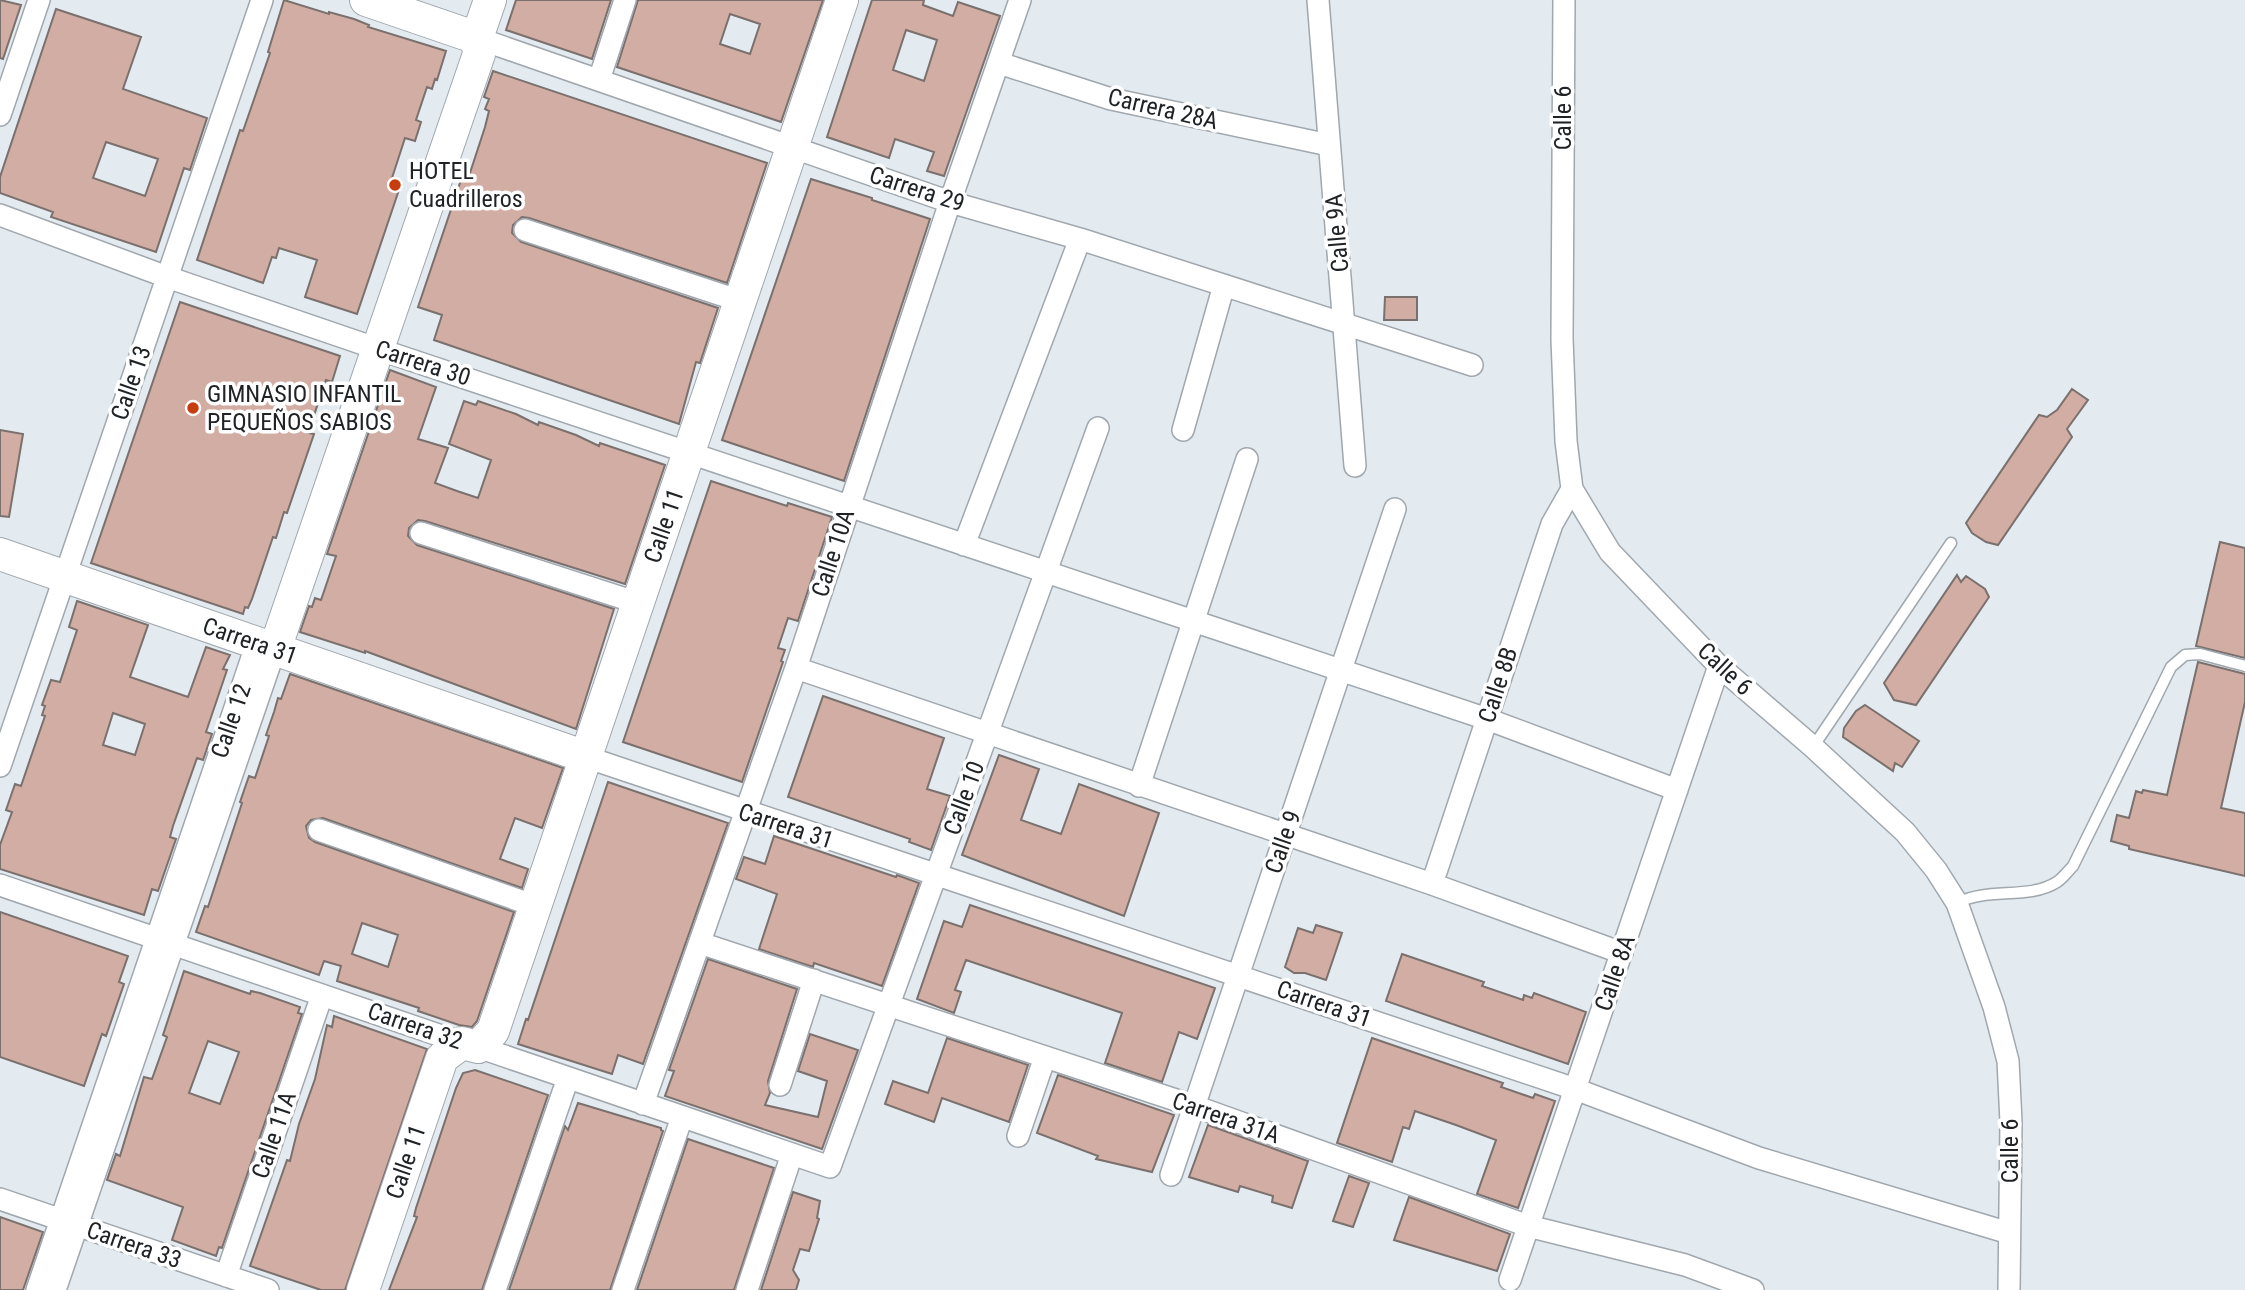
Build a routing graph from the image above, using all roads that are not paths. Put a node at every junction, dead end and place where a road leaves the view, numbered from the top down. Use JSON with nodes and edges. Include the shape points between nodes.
{"nodes":[{"id":1,"x":39,"y":0,"type":"edge"},
{"id":2,"x":262,"y":0,"type":"edge"},
{"id":3,"x":366,"y":0,"type":"edge"},
{"id":4,"x":490,"y":0,"type":"edge"},
{"id":5,"x":625,"y":0,"type":"edge"},
{"id":6,"x":842,"y":0,"type":"edge"},
{"id":7,"x":1020,"y":0,"type":"edge"},
{"id":8,"x":1318,"y":0,"type":"edge"},
{"id":9,"x":1564,"y":0,"type":"edge"},
{"id":10,"x":477,"y":38,"type":"junction"},
{"id":11,"x":999,"y":63,"type":"junction"},
{"id":12,"x":599,"y":80,"type":"junction"},
{"id":13,"x":0,"y":116,"type":"edge"},
{"id":14,"x":1329,"y":145,"type":"junction"},
{"id":15,"x":792,"y":147,"type":"junction"},
{"id":16,"x":950,"y":202,"type":"junction"},
{"id":17,"x":0,"y":215,"type":"edge"},
{"id":18,"x":525,"y":230,"type":"dead end"},
{"id":19,"x":1080,"y":239,"type":"junction"},
{"id":20,"x":167,"y":277,"type":"junction"},
{"id":21,"x":1224,"y":285,"type":"junction"},
{"id":22,"x":740,"y":301,"type":"junction"},
{"id":23,"x":1344,"y":324,"type":"junction"},
{"id":24,"x":369,"y":346,"type":"junction"},
{"id":25,"x":1472,"y":365,"type":"dead end"},
{"id":26,"x":1098,"y":428,"type":"dead end"},
{"id":27,"x":1183,"y":430,"type":"dead end"},
{"id":28,"x":689,"y":451,"type":"junction"},
{"id":29,"x":1247,"y":459,"type":"dead end"},
{"id":30,"x":1356,"y":466,"type":"dead end"},
{"id":31,"x":1572,"y":489,"type":"junction"},
{"id":32,"x":848,"y":506,"type":"junction"},
{"id":33,"x":1395,"y":509,"type":"dead end"},
{"id":34,"x":421,"y":533,"type":"dead end"},
{"id":35,"x":1951,"y":543,"type":"dead end"},
{"id":36,"x":964,"y":545,"type":"junction"},
{"id":37,"x":0,"y":554,"type":"edge"},
{"id":38,"x":1046,"y":572,"type":"junction"},
{"id":39,"x":65,"y":576,"type":"junction"},
{"id":40,"x":638,"y":603,"type":"junction"},
{"id":41,"x":1194,"y":621,"type":"junction"},
{"id":42,"x":266,"y":646,"type":"junction"},
{"id":43,"x":1720,"y":666,"type":"junction"},
{"id":44,"x":2245,"y":666,"type":"edge"},
{"id":45,"x":796,"y":668,"type":"junction"},
{"id":46,"x":1342,"y":669,"type":"junction"},
{"id":47,"x":1487,"y":719,"type":"junction"},
{"id":48,"x":987,"y":733,"type":"junction"},
{"id":49,"x":1813,"y":747,"type":"junction"},
{"id":50,"x":586,"y":757,"type":"junction"},
{"id":51,"x":0,"y":766,"type":"edge"},
{"id":52,"x":1139,"y":786,"type":"junction"},
{"id":53,"x":1677,"y":790,"type":"junction"},
{"id":54,"x":746,"y":812,"type":"junction"},
{"id":55,"x":319,"y":830,"type":"dead end"},
{"id":56,"x":1285,"y":836,"type":"junction"},
{"id":57,"x":936,"y":875,"type":"junction"},
{"id":58,"x":1432,"y":884,"type":"junction"},
{"id":59,"x":0,"y":885,"type":"edge"},
{"id":60,"x":1957,"y":903,"type":"junction"},
{"id":61,"x":535,"y":905,"type":"junction"},
{"id":62,"x":165,"y":942,"type":"junction"},
{"id":63,"x":700,"y":943,"type":"junction"},
{"id":64,"x":1622,"y":953,"type":"junction"},
{"id":65,"x":1238,"y":975,"type":"junction"},
{"id":66,"x":814,"y":980,"type":"junction"},
{"id":67,"x":322,"y":995,"type":"junction"},
{"id":68,"x":889,"y":1005,"type":"junction"},
{"id":69,"x":470,"y":1045,"type":"junction"},
{"id":70,"x":1045,"y":1057,"type":"junction"},
{"id":71,"x":568,"y":1078,"type":"junction"},
{"id":72,"x":780,"y":1085,"type":"dead end"},
{"id":73,"x":1575,"y":1089,"type":"junction"},
{"id":74,"x":643,"y":1104,"type":"junction"},
{"id":75,"x":1195,"y":1106,"type":"junction"},
{"id":76,"x":682,"y":1117,"type":"junction"},
{"id":77,"x":1018,"y":1136,"type":"dead end"},
{"id":78,"x":792,"y":1154,"type":"junction"},
{"id":79,"x":830,"y":1167,"type":"joint"},
{"id":80,"x":1171,"y":1175,"type":"dead end"},
{"id":81,"x":0,"y":1199,"type":"edge"},
{"id":82,"x":70,"y":1223,"type":"junction"},
{"id":83,"x":1528,"y":1226,"type":"junction"},
{"id":84,"x":2009,"y":1233,"type":"junction"},
{"id":85,"x":226,"y":1276,"type":"junction"},
{"id":86,"x":1510,"y":1280,"type":"dead end"},
{"id":87,"x":37,"y":1290,"type":"edge"},
{"id":88,"x":55,"y":1290,"type":"edge"},
{"id":89,"x":268,"y":1290,"type":"edge"},
{"id":90,"x":363,"y":1290,"type":"edge"},
{"id":91,"x":495,"y":1290,"type":"edge"},
{"id":92,"x":623,"y":1290,"type":"edge"},
{"id":93,"x":747,"y":1290,"type":"edge"},
{"id":94,"x":1753,"y":1290,"type":"edge"},
{"id":95,"x":2008,"y":1290,"type":"edge"}],
"edges":[{"from":1,"to":13,"type":"street"},
{"from":2,"to":20,"type":"street","name":"Calle 13"},
{"from":3,"to":10,"type":"street","name":"Carrera 29"},
{"from":4,"to":10,"type":"street","name":"Calle 12"},
{"from":5,"to":12,"type":"street"},
{"from":6,"to":15,"type":"street","name":"Calle 11"},
{"from":7,"to":11,"type":"street","name":"Calle 10A"},
{"from":8,"to":14,"type":"street","name":"Calle 9A"},
{"from":9,"to":31,"type":"street","name":"Calle 6","via":[[1562,339]]},
{"from":10,"to":12,"type":"street","name":"Carrera 29"},
{"from":10,"to":24,"type":"street","name":"Calle 12","via":[[479,54]]},
{"from":11,"to":14,"type":"street","name":"Carrera 28A","via":[[1111,99]]},
{"from":11,"to":16,"type":"street","name":"Calle 10A"},
{"from":12,"to":15,"type":"street","name":"Carrera 29"},
{"from":14,"to":23,"type":"street","name":"Calle 9A"},
{"from":15,"to":16,"type":"street","name":"Carrera 29"},
{"from":15,"to":22,"type":"street","name":"Calle 11"},
{"from":16,"to":19,"type":"street","name":"Carrera 29"},
{"from":16,"to":32,"type":"street","name":"Calle 10A"},
{"from":17,"to":20,"type":"street","name":"Carrera 30"},
{"from":18,"to":22,"type":"street"},
{"from":19,"to":21,"type":"street","name":"Carrera 29"},
{"from":19,"to":36,"type":"street"},
{"from":20,"to":24,"type":"street","name":"Carrera 30"},
{"from":20,"to":39,"type":"street","name":"Calle 13"},
{"from":21,"to":23,"type":"street","name":"Carrera 29"},
{"from":21,"to":27,"type":"street"},
{"from":22,"to":28,"type":"street","name":"Calle 11"},
{"from":23,"to":25,"type":"street","name":"Carrera 29"},
{"from":23,"to":30,"type":"street","name":"Calle 9A"},
{"from":24,"to":28,"type":"street","name":"Carrera 30"},
{"from":24,"to":42,"type":"street","name":"Calle 12"},
{"from":26,"to":38,"type":"street","name":"Calle 10"},
{"from":28,"to":32,"type":"street","name":"Carrera 30"},
{"from":28,"to":40,"type":"street","name":"Calle 11"},
{"from":29,"to":41,"type":"street"},
{"from":31,"to":43,"type":"street","name":"Calle 6","via":[[1610,552]]},
{"from":31,"to":47,"type":"street","name":"Calle 8B","via":[[1552,524]]},
{"from":32,"to":36,"type":"street","name":"Carrera 30"},
{"from":32,"to":45,"type":"street","name":"Calle 10A"},
{"from":33,"to":46,"type":"street","name":"Calle 9"},
{"from":34,"to":40,"type":"street"},
{"from":35,"to":49,"type":"lane"},
{"from":36,"to":38,"type":"street","name":"Carrera 30"},
{"from":37,"to":39,"type":"street","name":"Carrera 31"},
{"from":38,"to":41,"type":"street","name":"Carrera 30"},
{"from":38,"to":48,"type":"street","name":"Calle 10"},
{"from":39,"to":42,"type":"street","name":"Carrera 31"},
{"from":39,"to":51,"type":"street","name":"Calle 13"},
{"from":40,"to":50,"type":"street","name":"Calle 11"},
{"from":41,"to":46,"type":"street","name":"Carrera 30"},
{"from":41,"to":52,"type":"street"},
{"from":42,"to":50,"type":"street","name":"Carrera 31"},
{"from":42,"to":62,"type":"street","name":"Calle 12"},
{"from":43,"to":49,"type":"street","name":"Calle 6"},
{"from":43,"to":53,"type":"street","name":"Calle 8A"},
{"from":44,"to":60,"type":"lane","via":[[2200,654],[2185,655],[2171,667],[2073,866],[2057,882],[2039,889],[1971,896]]},
{"from":45,"to":48,"type":"street"},
{"from":45,"to":54,"type":"street","name":"Calle 10A"},
{"from":46,"to":47,"type":"street","name":"Carrera 30"},
{"from":46,"to":56,"type":"street","name":"Calle 9"},
{"from":47,"to":53,"type":"street","name":"Carrera 30"},
{"from":47,"to":58,"type":"street","name":"Calle 8B"},
{"from":48,"to":52,"type":"street"},
{"from":48,"to":57,"type":"street","name":"Calle 10"},
{"from":49,"to":60,"type":"street","name":"Calle 6","via":[[1905,832]]},
{"from":50,"to":54,"type":"street","name":"Carrera 31"},
{"from":50,"to":61,"type":"street","name":"Calle 11"},
{"from":52,"to":56,"type":"street"},
{"from":53,"to":64,"type":"street","name":"Calle 8A"},
{"from":54,"to":57,"type":"street","name":"Carrera 31"},
{"from":54,"to":63,"type":"street","name":"Calle 10A"},
{"from":55,"to":61,"type":"street"},
{"from":56,"to":58,"type":"street"},
{"from":56,"to":65,"type":"street","name":"Calle 9"},
{"from":57,"to":65,"type":"street","name":"Carrera 31"},
{"from":57,"to":68,"type":"street","name":"Calle 10"},
{"from":58,"to":64,"type":"street"},
{"from":59,"to":62,"type":"street","name":"Carrera 32"},
{"from":60,"to":84,"type":"street","name":"Calle 6","via":[[2008,1061]]},
{"from":61,"to":69,"type":"street","name":"Calle 11","via":[[493,1031]]},
{"from":62,"to":67,"type":"street","name":"Carrera 32"},
{"from":62,"to":82,"type":"street","name":"Calle 12"},
{"from":63,"to":66,"type":"street","name":"Carrera 31A"},
{"from":63,"to":74,"type":"street","name":"Calle 10A"},
{"from":64,"to":73,"type":"street","name":"Calle 8A"},
{"from":65,"to":73,"type":"street","name":"Carrera 31"},
{"from":65,"to":75,"type":"street","name":"Calle 9"},
{"from":66,"to":68,"type":"street","name":"Carrera 31A"},
{"from":66,"to":72,"type":"street"},
{"from":67,"to":69,"type":"street","name":"Carrera 32"},
{"from":67,"to":85,"type":"street","name":"Calle 11A"},
{"from":68,"to":70,"type":"street","name":"Carrera 31A"},
{"from":68,"to":79,"type":"street","name":"Calle 10"},
{"from":69,"to":71,"type":"street","name":"Carrera 32"},
{"from":69,"to":90,"type":"street","name":"Calle 11","via":[[442,1058]]},
{"from":70,"to":75,"type":"street","name":"Carrera 31A"},
{"from":70,"to":77,"type":"street"},
{"from":71,"to":74,"type":"street","name":"Carrera 32"},
{"from":71,"to":91,"type":"street"},
{"from":73,"to":83,"type":"street","name":"Calle 8A"},
{"from":73,"to":84,"type":"street","name":"Carrera 31","via":[[1759,1158]]},
{"from":74,"to":76,"type":"street","name":"Carrera 32"},
{"from":75,"to":80,"type":"street","name":"Calle 9"},
{"from":75,"to":83,"type":"street","name":"Carrera 31A"},
{"from":76,"to":78,"type":"street","name":"Carrera 32"},
{"from":76,"to":92,"type":"street"},
{"from":78,"to":79,"type":"street","name":"Carrera 32"},
{"from":78,"to":93,"type":"street"},
{"from":81,"to":82,"type":"street","name":"Carrera 33"},
{"from":82,"to":85,"type":"street","name":"Carrera 33"},
{"from":82,"to":87,"type":"street","name":"Calle 12"},
{"from":82,"to":88,"type":"street","name":"Calle 12"},
{"from":83,"to":86,"type":"street","name":"Calle 8A"},
{"from":83,"to":94,"type":"street","name":"Carrera 31A","via":[[1685,1265]]},
{"from":84,"to":95,"type":"street","name":"Calle 6"},
{"from":85,"to":89,"type":"street","name":"Carrera 33"}]}
